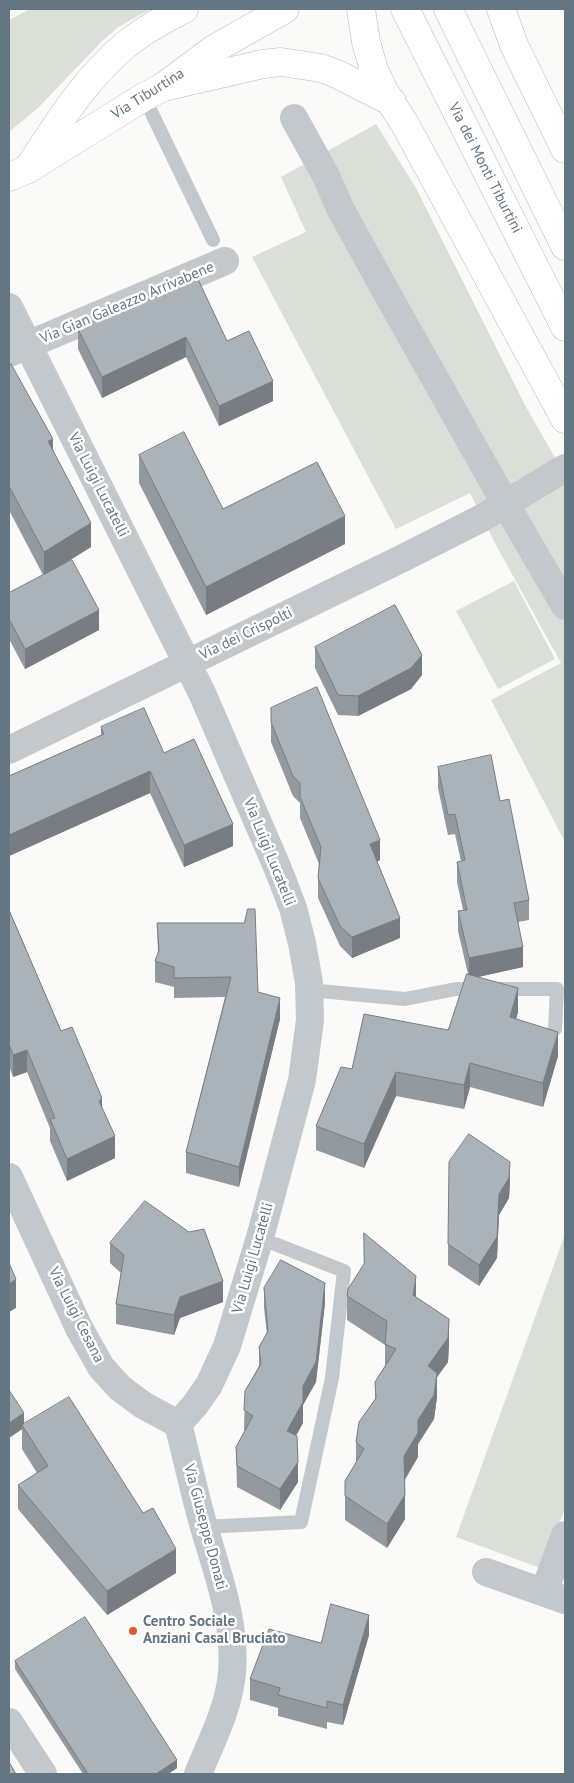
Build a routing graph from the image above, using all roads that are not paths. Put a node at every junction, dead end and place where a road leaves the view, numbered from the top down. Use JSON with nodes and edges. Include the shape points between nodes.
{"nodes":[{"id":1,"x":184,"y":9,"type":"edge"},
{"id":2,"x":285,"y":9,"type":"edge"},
{"id":3,"x":360,"y":9,"type":"edge"},
{"id":4,"x":405,"y":9,"type":"edge"},
{"id":5,"x":448,"y":9,"type":"edge"},
{"id":6,"x":501,"y":9,"type":"edge"},
{"id":7,"x":153,"y":92,"type":"junction"},
{"id":8,"x":392,"y":102,"type":"junction"},
{"id":9,"x":294,"y":118,"type":"dead end"},
{"id":10,"x":565,"y":149,"type":"edge"},
{"id":11,"x":18,"y":173,"type":"edge"},
{"id":12,"x":565,"y":246,"type":"edge"},
{"id":13,"x":219,"y":250,"type":"joint"},
{"id":14,"x":9,"y":307,"type":"edge"},
{"id":15,"x":565,"y":327,"type":"edge"},
{"id":16,"x":19,"y":349,"type":"edge"},
{"id":17,"x":565,"y":420,"type":"edge"},
{"id":18,"x":565,"y":468,"type":"edge"},
{"id":19,"x":505,"y":503,"type":"junction"},
{"id":20,"x":565,"y":606,"type":"edge"},
{"id":21,"x":188,"y":662,"type":"junction"},
{"id":22,"x":9,"y":750,"type":"edge"},
{"id":23,"x":309,"y":990,"type":"junction"},
{"id":24,"x":556,"y":1029,"type":"edge"},
{"id":25,"x":9,"y":1177,"type":"edge"},
{"id":26,"x":275,"y":1244,"type":"dead end"},
{"id":27,"x":178,"y":1424,"type":"junction"},
{"id":28,"x":204,"y":1527,"type":"junction"},
{"id":29,"x":565,"y":1535,"type":"edge"},
{"id":30,"x":486,"y":1572,"type":"dead end"},
{"id":31,"x":555,"y":1596,"type":"edge"},
{"id":32,"x":9,"y":1722,"type":"edge"},
{"id":33,"x":43,"y":1774,"type":"edge"},
{"id":34,"x":198,"y":1774,"type":"edge"}],
"edges":[{"from":1,"to":11,"type":"main road","via":[[129,42],[108,61]]},
{"from":2,"to":7,"type":"main road","name":"Via Tiburtina","via":[[214,49]]},
{"from":3,"to":8,"type":"main road","via":[[370,59]]},
{"from":4,"to":15,"type":"main road","name":"Via dei Monti Tiburtini"},
{"from":5,"to":12,"type":"main road"},
{"from":6,"to":10,"type":"main road","via":[[514,44]]},
{"from":7,"to":8,"type":"main road","via":[[281,62],[321,68]]},
{"from":7,"to":11,"type":"main road","name":"Via Tiburtina"},
{"from":7,"to":13,"type":"lane"},
{"from":8,"to":17,"type":"main road"},
{"from":9,"to":19,"type":"street","via":[[341,210]]},
{"from":13,"to":16,"type":"street","name":"Via Gian Galeazzo Arrivabene"},
{"from":14,"to":16,"type":"street","name":"Via Luigi Lucatelli"},
{"from":16,"to":21,"type":"street","name":"Via Luigi Lucatelli"},
{"from":18,"to":19,"type":"street","name":"Via dei Crispolti"},
{"from":19,"to":20,"type":"street"},
{"from":19,"to":21,"type":"street","name":"Via dei Crispolti","via":[[403,558]]},
{"from":21,"to":22,"type":"street","name":"Via dei Crispolti"},
{"from":21,"to":23,"type":"street","name":"Via Luigi Lucatelli","via":[[278,869],[302,943]]},
{"from":23,"to":24,"type":"lane","via":[[405,999],[456,989],[557,989]]},
{"from":23,"to":27,"type":"street","name":"Via Luigi Lucatelli","via":[[310,1020],[302,1080],[261,1234],[227,1346],[209,1385]]},
{"from":25,"to":27,"type":"street","name":"Via Luigi Cesana","via":[[79,1328],[101,1367],[143,1406]]},
{"from":26,"to":28,"type":"lane","via":[[344,1271],[332,1378],[301,1522]]},
{"from":27,"to":28,"type":"street","name":"Via Giuseppe Donati"},
{"from":28,"to":34,"type":"street","name":"Via Giuseppe Donati","via":[[224,1594],[233,1647],[232,1674],[225,1707]]},
{"from":29,"to":31,"type":"street"},
{"from":30,"to":31,"type":"street"},
{"from":32,"to":33,"type":"street"}]}
